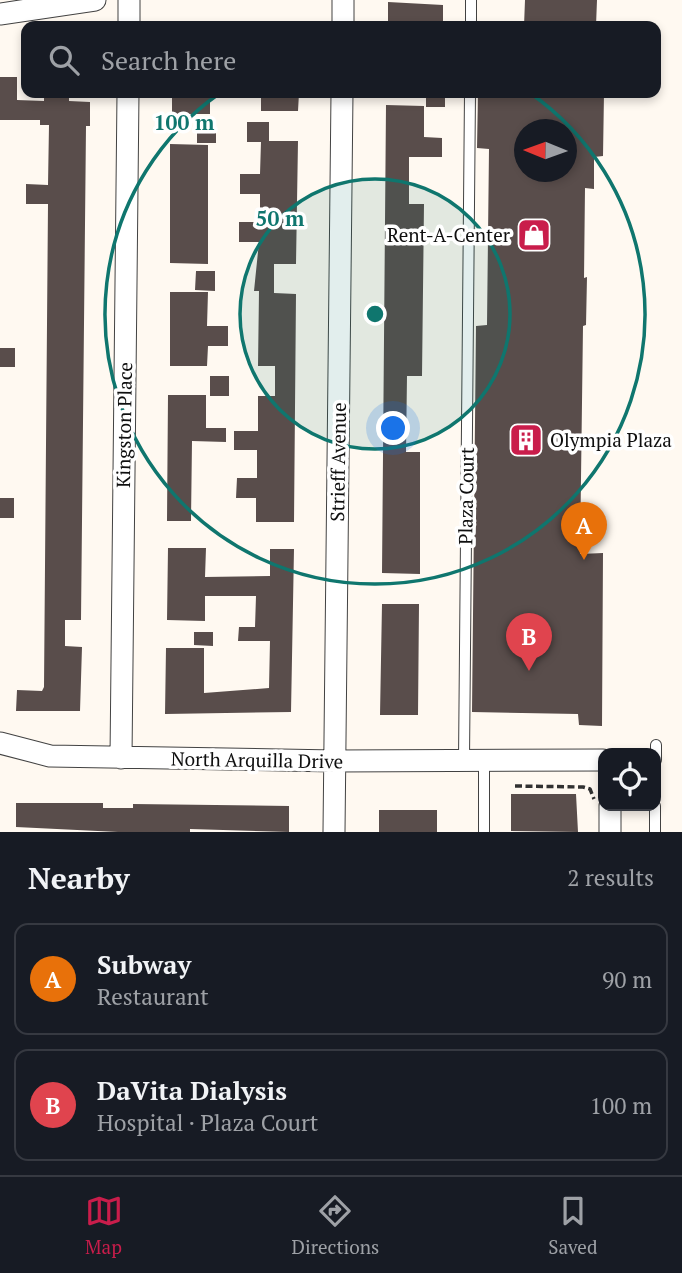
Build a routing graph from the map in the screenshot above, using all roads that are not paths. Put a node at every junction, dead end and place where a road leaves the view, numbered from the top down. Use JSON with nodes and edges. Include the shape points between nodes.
{"nodes":[{"id":1,"x":95,"y":0,"type":"edge"},
{"id":2,"x":129,"y":0,"type":"edge"},
{"id":3,"x":343,"y":0,"type":"edge"},
{"id":4,"x":471,"y":0,"type":"edge"},
{"id":5,"x":0,"y":13,"type":"edge"},
{"id":6,"x":129,"y":21,"type":"edge"},
{"id":7,"x":343,"y":21,"type":"edge"},
{"id":8,"x":471,"y":21,"type":"edge"},
{"id":9,"x":128,"y":98,"type":"edge"},
{"id":10,"x":342,"y":98,"type":"edge"},
{"id":11,"x":470,"y":98,"type":"edge"},
{"id":12,"x":0,"y":743,"type":"edge"},
{"id":13,"x":121,"y":758,"type":"junction"},
{"id":14,"x":474,"y":760,"type":"junction"},
{"id":15,"x":598,"y":760,"type":"edge"},
{"id":16,"x":335,"y":761,"type":"junction"},
{"id":17,"x":604,"y":811,"type":"edge"},
{"id":18,"x":655,"y":811,"type":"edge"},
{"id":19,"x":334,"y":832,"type":"edge"},
{"id":20,"x":484,"y":832,"type":"edge"},
{"id":21,"x":611,"y":832,"type":"edge"},
{"id":22,"x":655,"y":832,"type":"edge"}],
"edges":[{"from":1,"to":5,"type":"street"},
{"from":2,"to":6,"type":"street"},
{"from":3,"to":7,"type":"street"},
{"from":4,"to":8,"type":"lane"},
{"from":9,"to":13,"type":"street","name":"Kingston Place"},
{"from":10,"to":16,"type":"street","name":"Strieff Avenue"},
{"from":11,"to":14,"type":"lane","name":"Plaza Court"},
{"from":12,"to":13,"type":"street","name":"North Arquilla Drive","via":[[50,756]]},
{"from":13,"to":16,"type":"street","name":"North Arquilla Drive"},
{"from":14,"to":15,"type":"street"},
{"from":14,"to":16,"type":"street","name":"North Arquilla Drive"},
{"from":14,"to":20,"type":"lane","name":"Plaza Court"},
{"from":16,"to":19,"type":"street","name":"Strieff Avenue"},
{"from":17,"to":21,"type":"street"},
{"from":18,"to":22,"type":"lane"}]}
